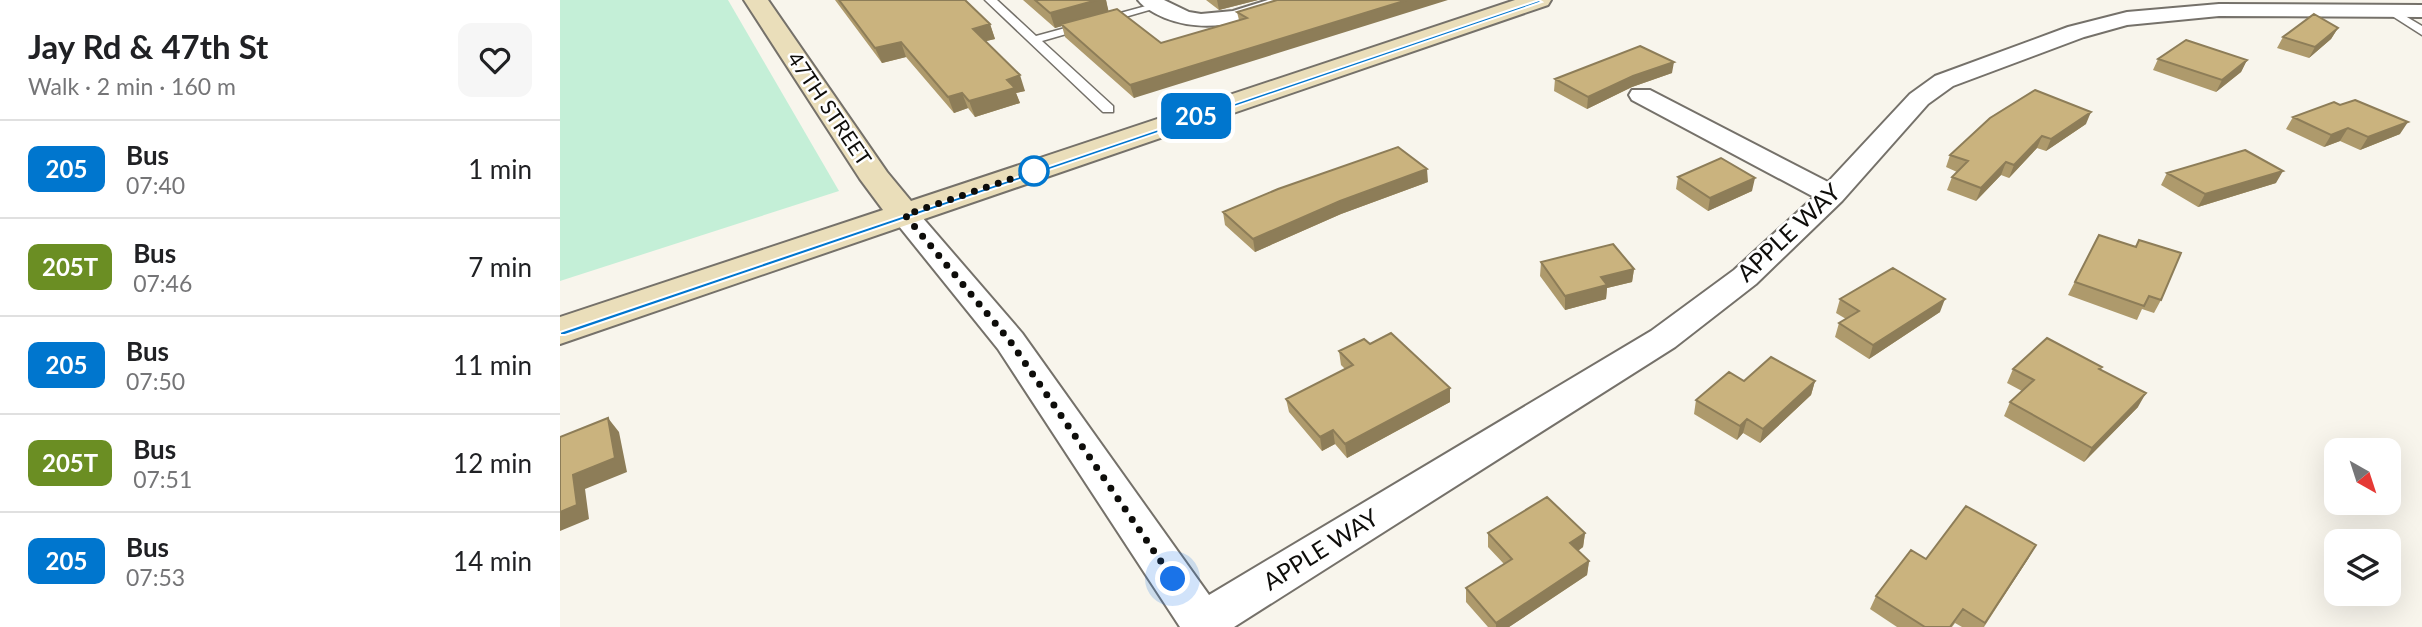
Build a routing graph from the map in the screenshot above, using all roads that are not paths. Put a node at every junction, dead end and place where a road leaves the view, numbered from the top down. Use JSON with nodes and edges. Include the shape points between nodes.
{"nodes":[{"id":1,"x":756,"y":0,"type":"edge"},
{"id":2,"x":991,"y":0,"type":"edge"},
{"id":3,"x":1290,"y":0,"type":"edge"},
{"id":4,"x":1539,"y":0,"type":"edge"},
{"id":5,"x":1153,"y":3,"type":"edge"},
{"id":6,"x":2377,"y":6,"type":"edge"},
{"id":7,"x":2422,"y":10,"type":"edge"},
{"id":8,"x":2422,"y":31,"type":"edge"},
{"id":9,"x":1033,"y":40,"type":"junction"},
{"id":10,"x":1641,"y":95,"type":"dead end"},
{"id":11,"x":1108,"y":109,"type":"dead end"},
{"id":12,"x":1832,"y":195,"type":"junction"},
{"id":13,"x":905,"y":215,"type":"junction"},
{"id":14,"x":560,"y":331,"type":"edge"},
{"id":15,"x":1203,"y":625,"type":"edge"}],
"edges":[{"from":1,"to":13,"type":"street","name":"47TH STREET"},
{"from":2,"to":9,"type":"lane"},
{"from":3,"to":5,"type":"street","via":[[1196,22],[1174,17]]},
{"from":4,"to":13,"type":"street"},
{"from":5,"to":9,"type":"lane"},
{"from":6,"to":7,"type":"street","name":"APPLE WAY"},
{"from":6,"to":8,"type":"lane"},
{"from":6,"to":12,"type":"street","name":"APPLE WAY","via":[[2171,13],[2076,32],[1944,81],[1919,99]]},
{"from":9,"to":11,"type":"lane"},
{"from":10,"to":12,"type":"street"},
{"from":12,"to":15,"type":"street","name":"APPLE WAY","via":[[1745,277],[1662,339]]},
{"from":13,"to":14,"type":"street"},
{"from":13,"to":15,"type":"street","via":[[1010,341]]}]}
